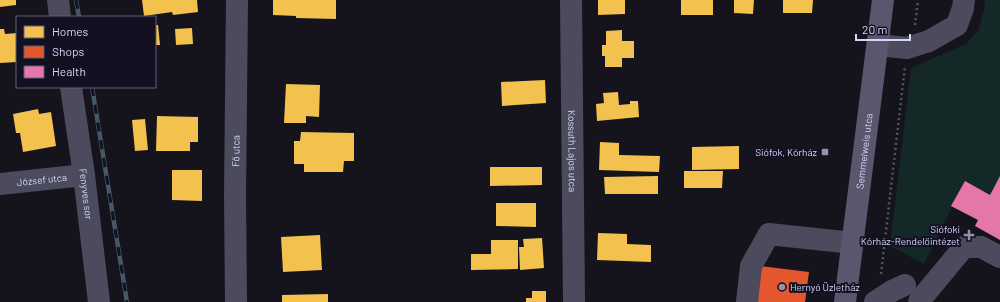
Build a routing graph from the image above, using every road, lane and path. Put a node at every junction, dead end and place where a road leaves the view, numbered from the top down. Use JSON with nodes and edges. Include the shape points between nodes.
{"nodes":[{"id":1,"x":58,"y":0,"type":"edge"},
{"id":2,"x":237,"y":0,"type":"edge"},
{"id":3,"x":571,"y":0,"type":"edge"},
{"id":4,"x":883,"y":0,"type":"edge"},
{"id":5,"x":964,"y":0,"type":"edge"},
{"id":6,"x":60,"y":16,"type":"edge"},
{"id":7,"x":878,"y":45,"type":"junction"},
{"id":8,"x":905,"y":66,"type":"dead end"},
{"id":9,"x":70,"y":88,"type":"edge"},
{"id":10,"x":84,"y":174,"type":"junction"},
{"id":11,"x":0,"y":184,"type":"edge"},
{"id":12,"x":853,"y":243,"type":"junction"},
{"id":13,"x":885,"y":247,"type":"dead end"},
{"id":14,"x":1000,"y":257,"type":"edge"},
{"id":15,"x":905,"y":285,"type":"dead end"},
{"id":16,"x":99,"y":302,"type":"edge"},
{"id":17,"x":236,"y":302,"type":"edge"},
{"id":18,"x":574,"y":302,"type":"edge"},
{"id":19,"x":747,"y":302,"type":"edge"},
{"id":20,"x":845,"y":302,"type":"edge"},
{"id":21,"x":875,"y":302,"type":"edge"},
{"id":22,"x":919,"y":302,"type":"edge"}],
"edges":[{"from":1,"to":6,"type":"street"},
{"from":2,"to":17,"type":"street","name":"Fő utca"},
{"from":3,"to":18,"type":"street","name":"Kossuth Lajos utca"},
{"from":4,"to":7,"type":"main road","name":"Semmelweis utca"},
{"from":5,"to":7,"type":"street","via":[[957,25],[929,41],[907,48]]},
{"from":7,"to":12,"type":"main road","name":"Semmelweis utca"},
{"from":8,"to":13,"type":"path"},
{"from":9,"to":10,"type":"street","name":"Fenyves sor"},
{"from":10,"to":11,"type":"street","name":"József utca"},
{"from":10,"to":16,"type":"street","name":"Fenyves sor"},
{"from":12,"to":19,"type":"street","via":[[769,234],[751,266]]},
{"from":12,"to":20,"type":"main road","name":"Semmelweis utca"},
{"from":14,"to":22,"type":"street","via":[[981,247],[964,246]]},
{"from":15,"to":21,"type":"street"}]}
